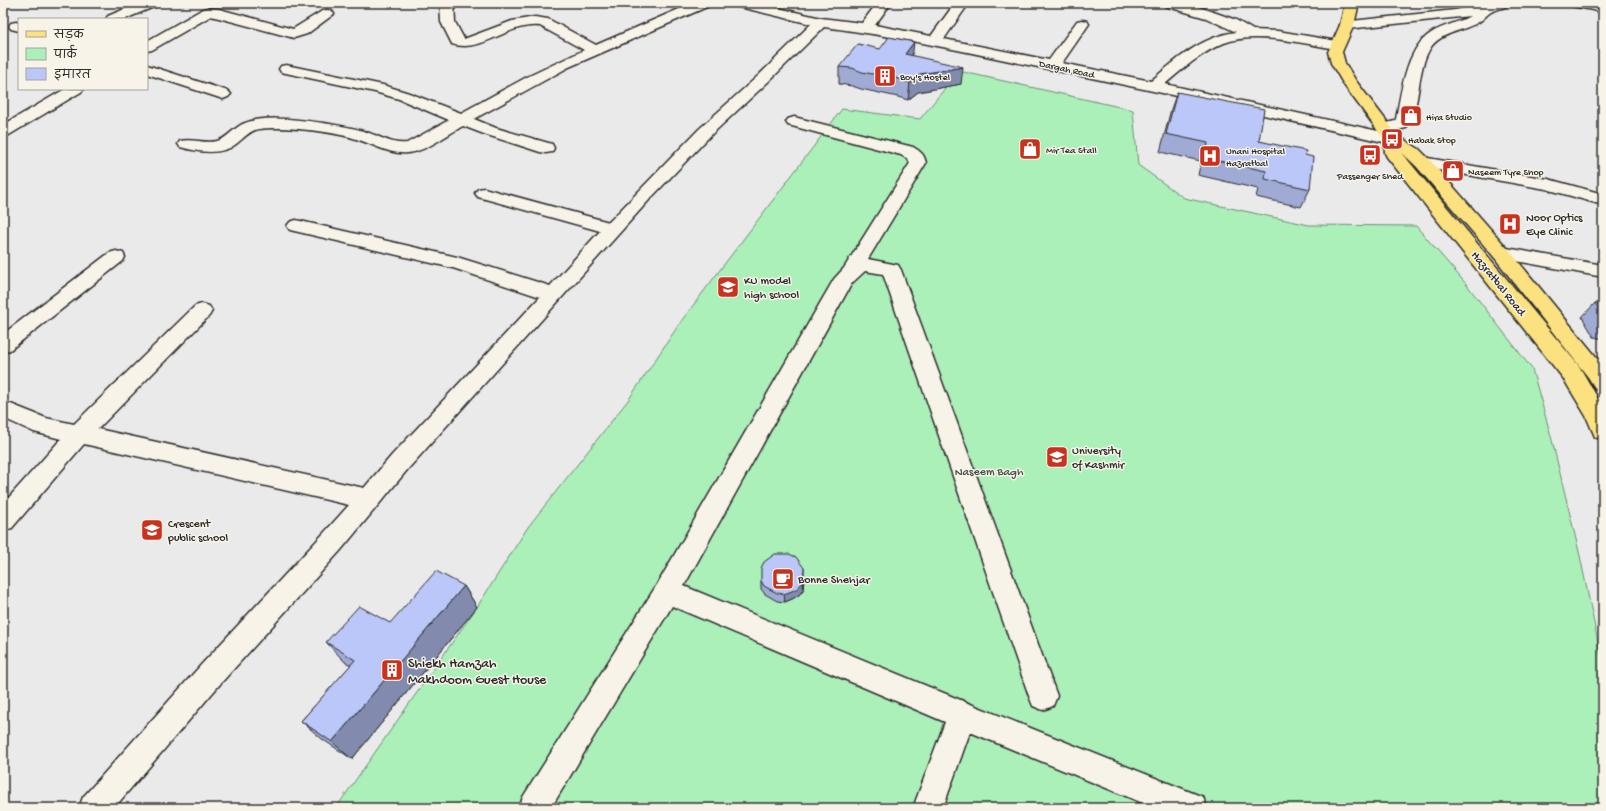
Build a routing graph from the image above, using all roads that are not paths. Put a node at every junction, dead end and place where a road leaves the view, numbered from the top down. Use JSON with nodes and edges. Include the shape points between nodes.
{"nodes":[{"id":1,"x":150,"y":3,"type":"edge"},
{"id":2,"x":447,"y":3,"type":"edge"},
{"id":3,"x":704,"y":3,"type":"edge"},
{"id":4,"x":740,"y":3,"type":"edge"},
{"id":5,"x":884,"y":3,"type":"edge"},
{"id":6,"x":962,"y":3,"type":"edge"},
{"id":7,"x":1170,"y":3,"type":"edge"},
{"id":8,"x":1352,"y":3,"type":"edge"},
{"id":9,"x":1503,"y":3,"type":"edge"},
{"id":10,"x":1577,"y":3,"type":"edge"},
{"id":11,"x":1603,"y":8,"type":"edge"},
{"id":12,"x":1485,"y":10,"type":"junction"},
{"id":13,"x":327,"y":14,"type":"dead end"},
{"id":14,"x":115,"y":18,"type":"edge"},
{"id":15,"x":821,"y":22,"type":"junction"},
{"id":16,"x":1082,"y":24,"type":"dead end"},
{"id":17,"x":1347,"y":25,"type":"junction"},
{"id":18,"x":866,"y":28,"type":"junction"},
{"id":19,"x":1249,"y":34,"type":"junction"},
{"id":20,"x":935,"y":41,"type":"junction"},
{"id":21,"x":1337,"y":45,"type":"junction"},
{"id":22,"x":148,"y":46,"type":"edge"},
{"id":23,"x":595,"y":50,"type":"junction"},
{"id":24,"x":1053,"y":65,"type":"junction"},
{"id":25,"x":148,"y":69,"type":"edge"},
{"id":26,"x":286,"y":69,"type":"dead end"},
{"id":27,"x":1154,"y":86,"type":"junction"},
{"id":28,"x":74,"y":90,"type":"edge"},
{"id":29,"x":223,"y":94,"type":"dead end"},
{"id":30,"x":462,"y":119,"type":"junction"},
{"id":31,"x":794,"y":122,"type":"dead end"},
{"id":32,"x":3,"y":132,"type":"edge"},
{"id":33,"x":1388,"y":133,"type":"junction"},
{"id":34,"x":186,"y":144,"type":"dead end"},
{"id":35,"x":546,"y":148,"type":"dead end"},
{"id":36,"x":1422,"y":162,"type":"junction"},
{"id":37,"x":484,"y":193,"type":"dead end"},
{"id":38,"x":1603,"y":200,"type":"edge"},
{"id":39,"x":296,"y":226,"type":"dead end"},
{"id":40,"x":613,"y":229,"type":"junction"},
{"id":41,"x":1501,"y":253,"type":"junction"},
{"id":42,"x":116,"y":257,"type":"dead end"},
{"id":43,"x":853,"y":268,"type":"junction"},
{"id":44,"x":1603,"y":271,"type":"edge"},
{"id":45,"x":554,"y":294,"type":"junction"},
{"id":46,"x":202,"y":311,"type":"dead end"},
{"id":47,"x":3,"y":345,"type":"edge"},
{"id":48,"x":1603,"y":382,"type":"edge"},
{"id":49,"x":3,"y":409,"type":"edge"},
{"id":50,"x":1601,"y":420,"type":"edge"},
{"id":51,"x":78,"y":435,"type":"junction"},
{"id":52,"x":369,"y":499,"type":"junction"},
{"id":53,"x":3,"y":520,"type":"edge"},
{"id":54,"x":667,"y":590,"type":"junction"},
{"id":55,"x":1043,"y":696,"type":"dead end"},
{"id":56,"x":962,"y":715,"type":"junction"},
{"id":57,"x":94,"y":808,"type":"edge"},
{"id":58,"x":534,"y":808,"type":"edge"},
{"id":59,"x":928,"y":808,"type":"edge"},
{"id":60,"x":1192,"y":808,"type":"edge"}],
"edges":[{"from":1,"to":14,"type":"street"},
{"from":2,"to":23,"type":"street","via":[[448,22],[457,41],[463,43],[524,22],[538,20]]},
{"from":3,"to":23,"type":"street"},
{"from":4,"to":15,"type":"street","name":"Dargah Road"},
{"from":5,"to":18,"type":"street"},
{"from":6,"to":20,"type":"street"},
{"from":7,"to":19,"type":"street","via":[[1237,25]]},
{"from":8,"to":17,"type":"main road"},
{"from":9,"to":12,"type":"street"},
{"from":10,"to":11,"type":"street"},
{"from":12,"to":17,"type":"street"},
{"from":12,"to":33,"type":"street","via":[[1482,15],[1431,38],[1423,47],[1413,75],[1404,120]]},
{"from":13,"to":22,"type":"street","via":[[294,34],[208,12]]},
{"from":15,"to":18,"type":"street","name":"Dargah Road"},
{"from":15,"to":40,"type":"street","via":[[706,132]]},
{"from":16,"to":24,"type":"street"},
{"from":17,"to":21,"type":"main road"},
{"from":18,"to":20,"type":"street","name":"Dargah Road"},
{"from":19,"to":21,"type":"street"},
{"from":19,"to":27,"type":"street","via":[[1219,40],[1204,48]]},
{"from":20,"to":24,"type":"street","name":"Dargah Road"},
{"from":21,"to":33,"type":"main road","name":"Hazratbal Road","via":[[1335,52],[1338,62],[1349,82]]},
{"from":23,"to":30,"type":"street","via":[[532,80]]},
{"from":24,"to":27,"type":"street","name":"Dargah Road"},
{"from":25,"to":29,"type":"street"},
{"from":26,"to":30,"type":"street","via":[[378,88]]},
{"from":27,"to":33,"type":"street","name":"Dargah Road"},
{"from":28,"to":32,"type":"street"},
{"from":30,"to":34,"type":"street","via":[[405,149],[394,148],[353,133],[257,124],[248,127],[221,146]]},
{"from":30,"to":35,"type":"street","via":[[490,131]]},
{"from":31,"to":43,"type":"street","via":[[907,151],[916,156],[918,162]]},
{"from":33,"to":36,"type":"main road","name":"Hazratbal Road"},
{"from":33,"to":50,"type":"main road","name":"Hazratbal Road","via":[[1394,153],[1571,372]]},
{"from":36,"to":38,"type":"street","via":[[1548,184]]},
{"from":36,"to":41,"type":"main road","name":"Hazratbal Road"},
{"from":37,"to":40,"type":"street"},
{"from":39,"to":45,"type":"street","via":[[457,263]]},
{"from":40,"to":45,"type":"street"},
{"from":41,"to":44,"type":"street"},
{"from":41,"to":48,"type":"main road","name":"Hazratbal Road"},
{"from":42,"to":47,"type":"street"},
{"from":43,"to":54,"type":"street","via":[[844,279]]},
{"from":43,"to":55,"type":"street","via":[[865,265],[891,270]]},
{"from":45,"to":52,"type":"street"},
{"from":46,"to":51,"type":"street"},
{"from":49,"to":51,"type":"street","via":[[42,426]]},
{"from":51,"to":52,"type":"street"},
{"from":51,"to":53,"type":"street"},
{"from":52,"to":57,"type":"street"},
{"from":54,"to":56,"type":"street"},
{"from":54,"to":58,"type":"street"},
{"from":56,"to":59,"type":"street"},
{"from":56,"to":60,"type":"street"}]}
